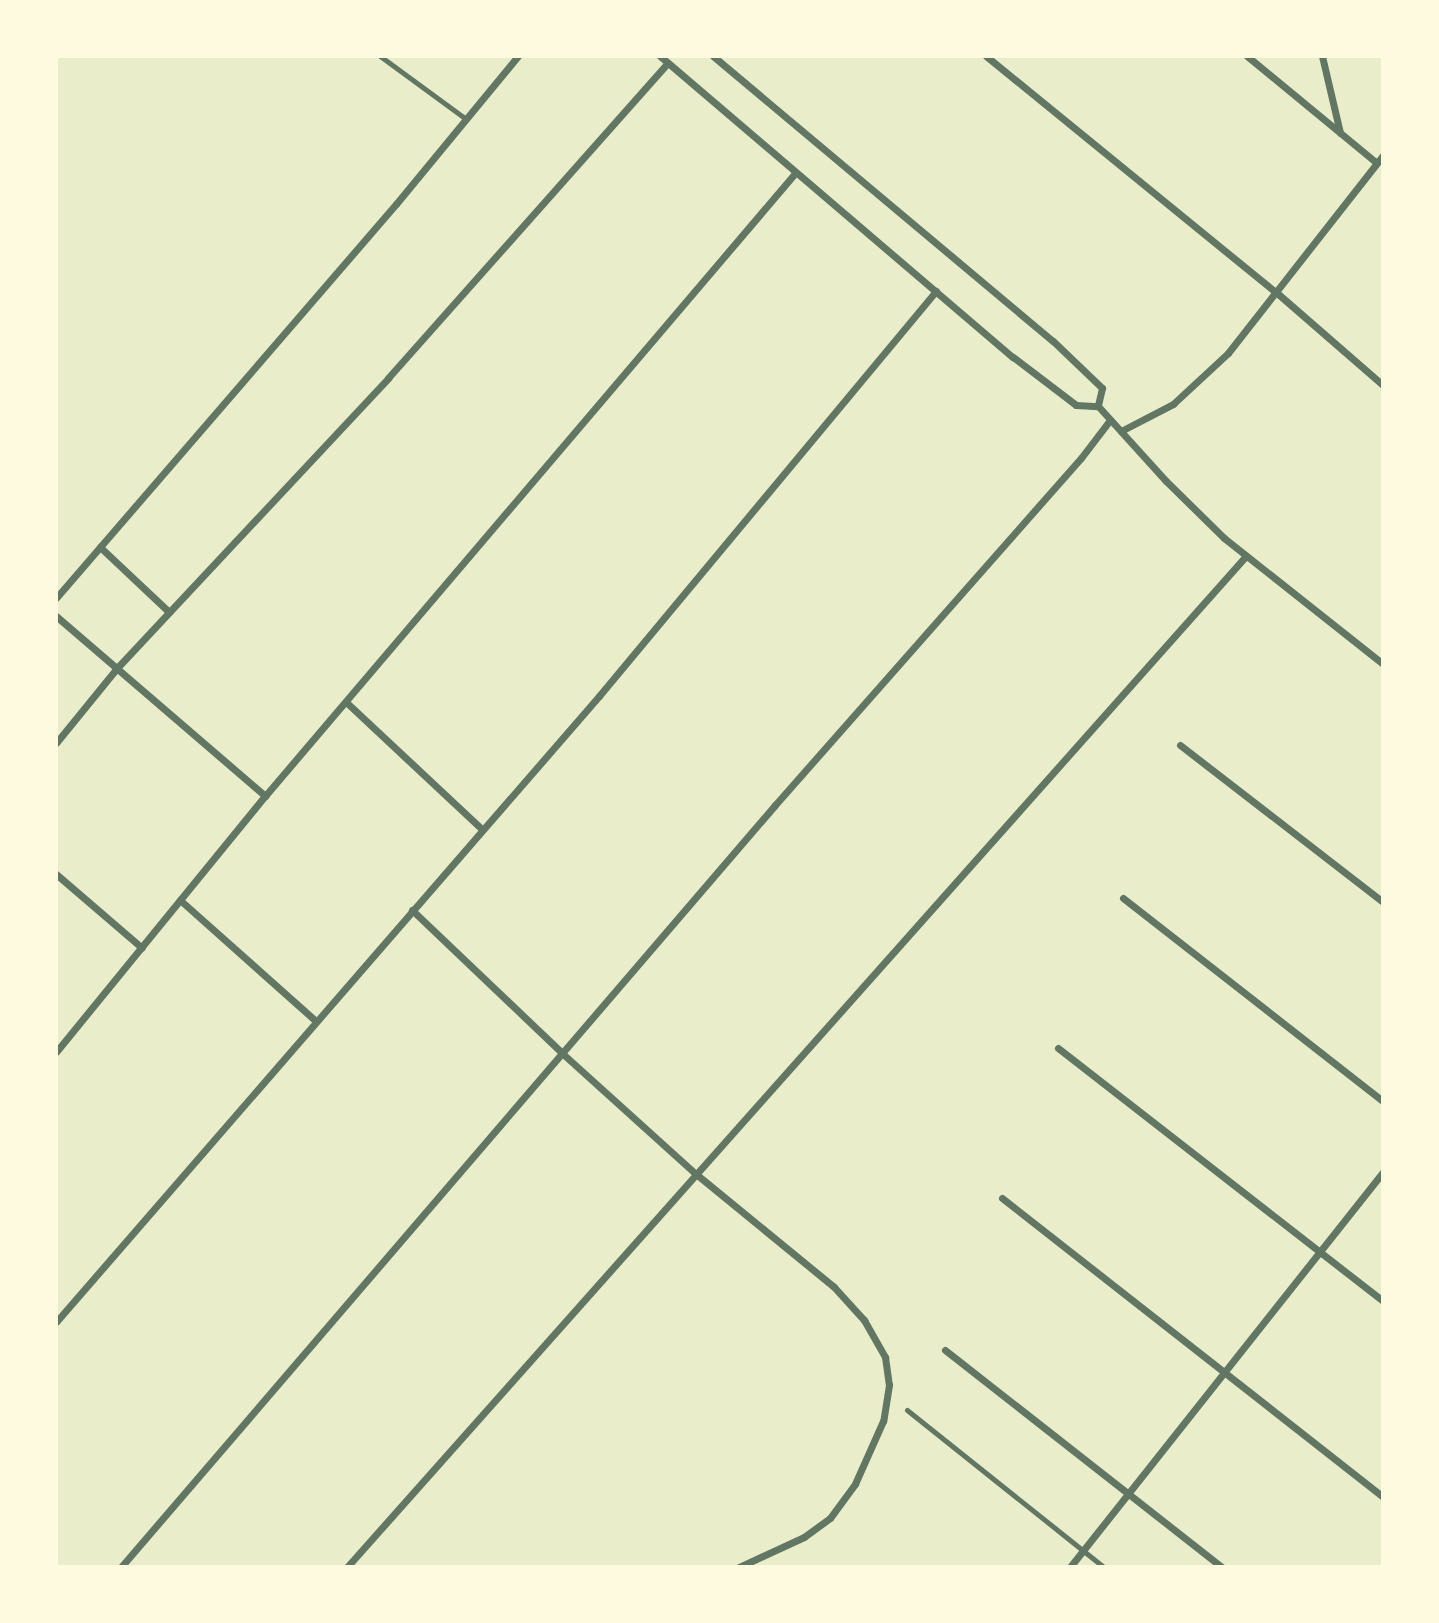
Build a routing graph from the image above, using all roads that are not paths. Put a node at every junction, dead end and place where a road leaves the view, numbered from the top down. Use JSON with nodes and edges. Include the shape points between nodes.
{"nodes":[{"id":1,"x":380,"y":56,"type":"edge"},
{"id":2,"x":518,"y":56,"type":"edge"},
{"id":3,"x":660,"y":56,"type":"edge"},
{"id":4,"x":713,"y":56,"type":"edge"},
{"id":5,"x":986,"y":56,"type":"edge"},
{"id":6,"x":1247,"y":56,"type":"edge"},
{"id":7,"x":1322,"y":56,"type":"edge"},
{"id":8,"x":668,"y":63,"type":"junction"},
{"id":9,"x":466,"y":119,"type":"junction"},
{"id":10,"x":1340,"y":133,"type":"junction"},
{"id":11,"x":1383,"y":155,"type":"edge"},
{"id":12,"x":1377,"y":163,"type":"junction"},
{"id":13,"x":796,"y":172,"type":"junction"},
{"id":14,"x":936,"y":291,"type":"junction"},
{"id":15,"x":1277,"y":293,"type":"junction"},
{"id":16,"x":1383,"y":384,"type":"edge"},
{"id":17,"x":1098,"y":406,"type":"junction"},
{"id":18,"x":1110,"y":420,"type":"junction"},
{"id":19,"x":1121,"y":431,"type":"junction"},
{"id":20,"x":100,"y":547,"type":"junction"},
{"id":21,"x":1246,"y":556,"type":"junction"},
{"id":22,"x":56,"y":598,"type":"edge"},
{"id":23,"x":169,"y":612,"type":"junction"},
{"id":24,"x":56,"y":616,"type":"edge"},
{"id":25,"x":1383,"y":664,"type":"edge"},
{"id":26,"x":117,"y":668,"type":"junction"},
{"id":27,"x":346,"y":702,"type":"junction"},
{"id":28,"x":56,"y":743,"type":"edge"},
{"id":29,"x":1181,"y":745,"type":"dead end"},
{"id":30,"x":265,"y":796,"type":"junction"},
{"id":31,"x":482,"y":830,"type":"junction"},
{"id":32,"x":56,"y":874,"type":"edge"},
{"id":33,"x":1123,"y":898,"type":"dead end"},
{"id":34,"x":180,"y":900,"type":"junction"},
{"id":35,"x":1383,"y":902,"type":"edge"},
{"id":36,"x":412,"y":910,"type":"junction"},
{"id":37,"x":142,"y":948,"type":"junction"},
{"id":38,"x":316,"y":1021,"type":"junction"},
{"id":39,"x":1058,"y":1048,"type":"dead end"},
{"id":40,"x":56,"y":1052,"type":"edge"},
{"id":41,"x":563,"y":1054,"type":"junction"},
{"id":42,"x":1383,"y":1101,"type":"edge"},
{"id":43,"x":1383,"y":1172,"type":"edge"},
{"id":44,"x":696,"y":1174,"type":"junction"},
{"id":45,"x":1002,"y":1198,"type":"dead end"},
{"id":46,"x":1320,"y":1252,"type":"junction"},
{"id":47,"x":1383,"y":1301,"type":"edge"},
{"id":48,"x":56,"y":1322,"type":"edge"},
{"id":49,"x":945,"y":1350,"type":"dead end"},
{"id":50,"x":1224,"y":1372,"type":"junction"},
{"id":51,"x":907,"y":1410,"type":"dead end"},
{"id":52,"x":1128,"y":1493,"type":"junction"},
{"id":53,"x":1383,"y":1497,"type":"edge"},
{"id":54,"x":1083,"y":1550,"type":"junction"},
{"id":55,"x":121,"y":1567,"type":"edge"},
{"id":56,"x":347,"y":1567,"type":"edge"},
{"id":57,"x":738,"y":1567,"type":"edge"},
{"id":58,"x":1070,"y":1567,"type":"edge"},
{"id":59,"x":1104,"y":1567,"type":"edge"},
{"id":60,"x":1222,"y":1567,"type":"edge"}],
"edges":[{"from":1,"to":9,"type":"lane"},
{"from":2,"to":9,"type":"street"},
{"from":3,"to":8,"type":"street"},
{"from":4,"to":17,"type":"street","via":[[1069,356],[1102,388]]},
{"from":5,"to":15,"type":"street"},
{"from":6,"to":10,"type":"street"},
{"from":7,"to":10,"type":"street"},
{"from":8,"to":13,"type":"street"},
{"from":8,"to":23,"type":"street","via":[[388,378]]},
{"from":9,"to":20,"type":"street"},
{"from":10,"to":12,"type":"street"},
{"from":11,"to":12,"type":"street"},
{"from":12,"to":15,"type":"street"},
{"from":13,"to":14,"type":"street"},
{"from":13,"to":27,"type":"street"},
{"from":14,"to":17,"type":"street","via":[[1076,405]]},
{"from":14,"to":31,"type":"street"},
{"from":15,"to":16,"type":"street"},
{"from":15,"to":19,"type":"street","via":[[1197,385],[1160,412]]},
{"from":17,"to":18,"type":"street"},
{"from":18,"to":19,"type":"street"},
{"from":18,"to":41,"type":"street"},
{"from":19,"to":21,"type":"street","via":[[1166,481]]},
{"from":20,"to":22,"type":"street"},
{"from":20,"to":23,"type":"street"},
{"from":21,"to":25,"type":"street"},
{"from":21,"to":44,"type":"street"},
{"from":23,"to":26,"type":"street"},
{"from":24,"to":26,"type":"street"},
{"from":26,"to":28,"type":"street"},
{"from":26,"to":30,"type":"street"},
{"from":27,"to":30,"type":"street"},
{"from":27,"to":31,"type":"street"},
{"from":29,"to":35,"type":"street"},
{"from":30,"to":34,"type":"street"},
{"from":31,"to":36,"type":"street"},
{"from":32,"to":37,"type":"street"},
{"from":33,"to":42,"type":"street"},
{"from":34,"to":37,"type":"street"},
{"from":34,"to":38,"type":"street"},
{"from":36,"to":38,"type":"street"},
{"from":36,"to":41,"type":"street"},
{"from":37,"to":40,"type":"street"},
{"from":38,"to":48,"type":"street"},
{"from":39,"to":46,"type":"street"},
{"from":41,"to":44,"type":"street"},
{"from":41,"to":55,"type":"street"},
{"from":43,"to":46,"type":"street"},
{"from":44,"to":56,"type":"street"},
{"from":44,"to":57,"type":"street","via":[[842,1295],[864,1320],[885,1357],[889,1385],[883,1421],[870,1456],[830,1518],[804,1538]]},
{"from":45,"to":50,"type":"street"},
{"from":46,"to":47,"type":"street"},
{"from":46,"to":50,"type":"street"},
{"from":49,"to":52,"type":"street"},
{"from":50,"to":52,"type":"street"},
{"from":50,"to":53,"type":"street"},
{"from":51,"to":54,"type":"lane"},
{"from":52,"to":54,"type":"street"},
{"from":52,"to":60,"type":"street"},
{"from":54,"to":58,"type":"street"},
{"from":54,"to":59,"type":"lane"}]}
